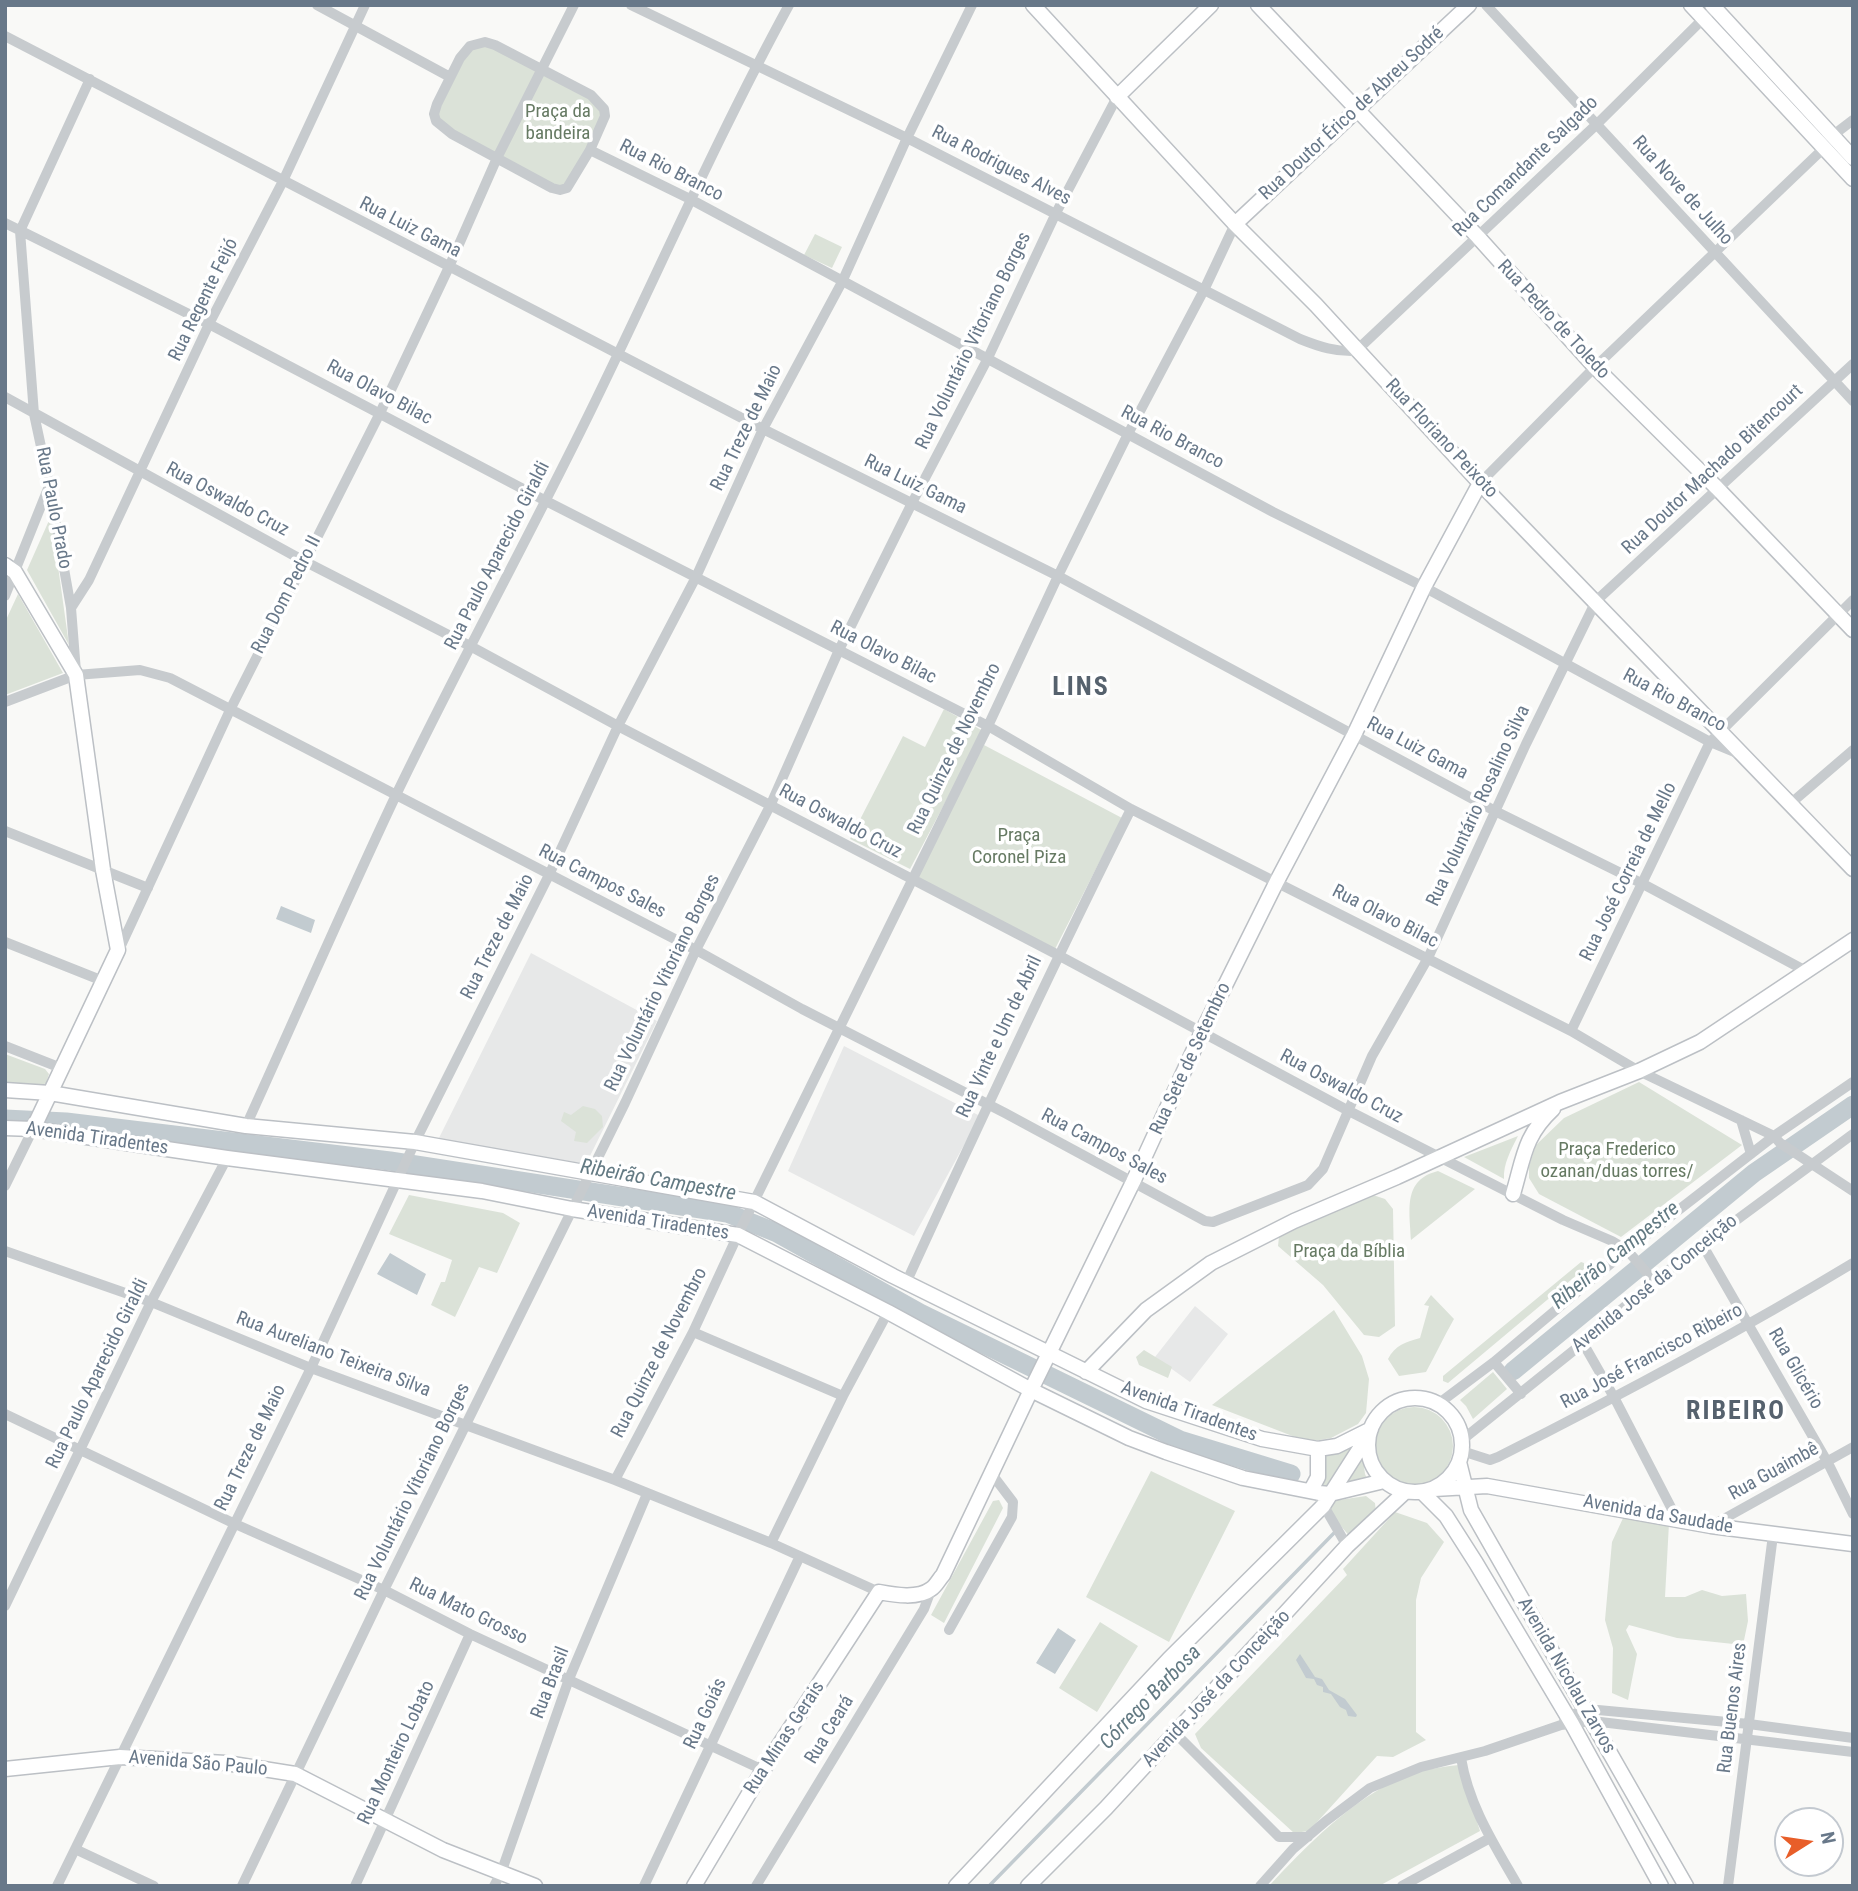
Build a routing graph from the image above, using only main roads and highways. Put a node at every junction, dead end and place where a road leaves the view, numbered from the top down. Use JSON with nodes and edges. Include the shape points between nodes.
{"nodes":[{"id":1,"x":1033,"y":5,"type":"edge"},
{"id":2,"x":1211,"y":5,"type":"edge"},
{"id":3,"x":1258,"y":5,"type":"edge"},
{"id":4,"x":1469,"y":5,"type":"edge"},
{"id":5,"x":1691,"y":5,"type":"edge"},
{"id":6,"x":1715,"y":6,"type":"edge"},
{"id":7,"x":1117,"y":97,"type":"junction"},
{"id":8,"x":1356,"y":110,"type":"junction"},
{"id":9,"x":1828,"y":142,"type":"junction"},
{"id":10,"x":1850,"y":155,"type":"edge"},
{"id":11,"x":1853,"y":179,"type":"edge"},
{"id":12,"x":1235,"y":224,"type":"junction"},
{"id":13,"x":1480,"y":483,"type":"junction"},
{"id":14,"x":10,"y":569,"type":"edge"},
{"id":15,"x":1853,"y":630,"type":"edge"},
{"id":16,"x":1853,"y":869,"type":"edge"},
{"id":17,"x":1853,"y":940,"type":"edge"},
{"id":18,"x":118,"y":950,"type":"joint"},
{"id":19,"x":5,"y":1090,"type":"edge"},
{"id":20,"x":47,"y":1098,"type":"junction"},
{"id":21,"x":1560,"y":1102,"type":"junction"},
{"id":22,"x":34,"y":1126,"type":"junction"},
{"id":23,"x":5,"y":1128,"type":"edge"},
{"id":24,"x":1513,"y":1194,"type":"road end"},
{"id":25,"x":1047,"y":1357,"type":"junction"},
{"id":26,"x":1086,"y":1371,"type":"junction"},
{"id":27,"x":1032,"y":1386,"type":"junction"},
{"id":28,"x":1370,"y":1431,"type":"junction"},
{"id":29,"x":1318,"y":1449,"type":"junction"},
{"id":30,"x":1461,"y":1451,"type":"junction"},
{"id":31,"x":1384,"y":1481,"type":"junction"},
{"id":32,"x":1464,"y":1485,"type":"junction"},
{"id":33,"x":1428,"y":1490,"type":"junction"},
{"id":34,"x":1405,"y":1492,"type":"junction"},
{"id":35,"x":1321,"y":1496,"type":"junction"},
{"id":36,"x":1853,"y":1544,"type":"edge"},
{"id":37,"x":879,"y":1592,"type":"joint"},
{"id":38,"x":5,"y":1769,"type":"edge"},
{"id":39,"x":497,"y":1879,"type":"edge"},
{"id":40,"x":535,"y":1886,"type":"edge"},
{"id":41,"x":694,"y":1886,"type":"edge"},
{"id":42,"x":957,"y":1886,"type":"edge"},
{"id":43,"x":1028,"y":1886,"type":"edge"},
{"id":44,"x":1661,"y":1886,"type":"edge"},
{"id":45,"x":1686,"y":1886,"type":"edge"}],
"edges":[{"from":1,"to":7,"type":"main road","name":"Rua Floriano Peixoto"},
{"from":2,"to":7,"type":"main road"},
{"from":3,"to":8,"type":"main road","name":"Rua Pedro de Toledo"},
{"from":4,"to":8,"type":"main road","name":"Rua Doutor Érico de Abreu Sodré"},
{"from":5,"to":9,"type":"main road","via":[[1806,128]]},
{"from":6,"to":9,"type":"main road"},
{"from":7,"to":12,"type":"main road","name":"Rua Floriano Peixoto"},
{"from":8,"to":12,"type":"main road","name":"Rua Doutor Érico de Abreu Sodré"},
{"from":8,"to":15,"type":"main road","name":"Rua Pedro de Toledo","via":[[1595,367]]},
{"from":9,"to":10,"type":"main road"},
{"from":9,"to":11,"type":"main road"},
{"from":12,"to":13,"type":"main road","name":"Rua Floriano Peixoto"},
{"from":13,"to":16,"type":"main road","name":"Rua Floriano Peixoto","via":[[1596,601],[1715,736],[1739,754]]},
{"from":13,"to":25,"type":"main road","name":"Rua Sete de Setembro","via":[[1202,1032]]},
{"from":14,"to":18,"type":"main road","name":"Rua Paulo Prado","via":[[76,676]]},
{"from":17,"to":21,"type":"main road","via":[[1700,1042]]},
{"from":18,"to":20,"type":"main road","name":"Rua Dom Pedro II"},
{"from":19,"to":20,"type":"main road","name":"Avenida Tiradentes"},
{"from":20,"to":22,"type":"main road","name":"Rua Dom Pedro II"},
{"from":20,"to":25,"type":"main road","name":"Avenida Tiradentes","via":[[413,1147],[752,1205]]},
{"from":21,"to":24,"type":"main road","via":[[1537,1124],[1525,1146]]},
{"from":21,"to":26,"type":"main road","via":[[1211,1263],[1146,1310]]},
{"from":22,"to":23,"type":"main road","name":"Avenida Tiradentes"},
{"from":22,"to":27,"type":"main road","name":"Avenida Tiradentes","via":[[227,1158],[400,1176],[739,1232]]},
{"from":25,"to":26,"type":"main road","name":"Avenida Tiradentes"},
{"from":25,"to":27,"type":"main road","name":"Rua Sete de Setembro"},
{"from":26,"to":29,"type":"main road","name":"Avenida Tiradentes","via":[[1146,1401],[1262,1439]]},
{"from":27,"to":35,"type":"main road","name":"Avenida Tiradentes","via":[[1166,1452],[1243,1478]]},
{"from":27,"to":37,"type":"main road","name":"Rua Sete de Setembro","via":[[943,1575],[931,1590],[897,1596]]},
{"from":28,"to":29,"type":"main road","name":"Avenida Tiradentes"},
{"from":28,"to":30,"type":"main road","via":[[1385,1409],[1420,1398],[1438,1404],[1454,1419]]},
{"from":28,"to":31,"type":"main road","via":[[1370,1459]]},
{"from":28,"to":35,"type":"main road"},
{"from":29,"to":35,"type":"main road"},
{"from":30,"to":32,"type":"main road","name":"Avenida Nicolau Zarvos"},
{"from":30,"to":33,"type":"main road","via":[[1453,1473]]},
{"from":31,"to":34,"type":"main road"},
{"from":31,"to":35,"type":"main road","name":"Avenida Tiradentes"},
{"from":32,"to":33,"type":"main road","name":"Avenida da Saudade"},
{"from":32,"to":36,"type":"main road","name":"Avenida da Saudade"},
{"from":32,"to":45,"type":"main road","name":"Avenida Nicolau Zarvos","via":[[1471,1510]]},
{"from":33,"to":34,"type":"main road"},
{"from":33,"to":44,"type":"main road","name":"Avenida Nicolau Zarvos","via":[[1458,1533]]},
{"from":34,"to":43,"type":"main road","name":"Avenida José da Conceição","via":[[1347,1546],[1106,1808]]},
{"from":35,"to":42,"type":"main road"},
{"from":37,"to":41,"type":"main road","name":"Rua Minas Gerais"},
{"from":38,"to":39,"type":"main road","name":"Avenida São Paulo","via":[[120,1757],[226,1763],[295,1774]]},
{"from":39,"to":40,"type":"main road","name":"Avenida São Paulo"}]}
